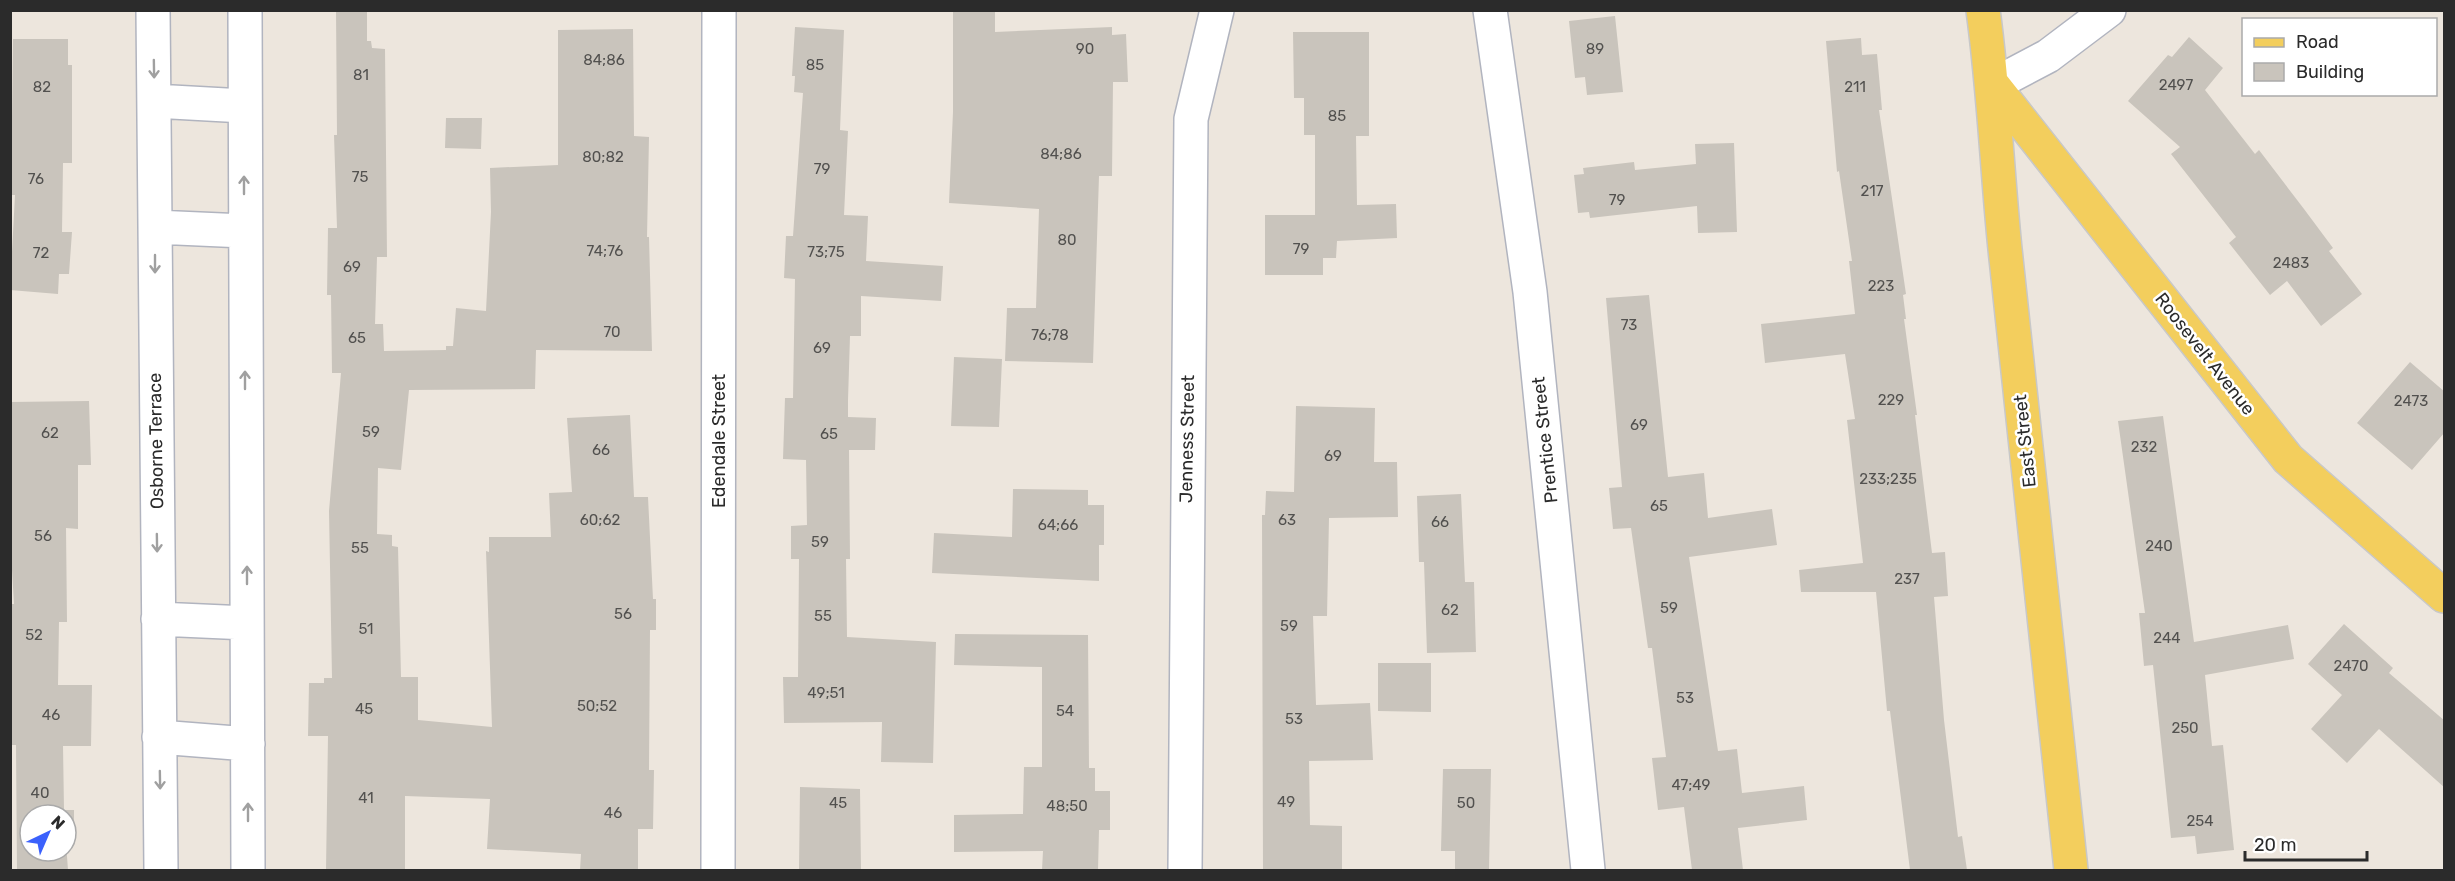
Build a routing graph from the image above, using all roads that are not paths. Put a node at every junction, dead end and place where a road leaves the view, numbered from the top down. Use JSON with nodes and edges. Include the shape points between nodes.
{"nodes":[{"id":1,"x":153,"y":10,"type":"edge"},
{"id":2,"x":245,"y":10,"type":"edge"},
{"id":3,"x":719,"y":10,"type":"edge"},
{"id":4,"x":1217,"y":10,"type":"edge"},
{"id":5,"x":1490,"y":10,"type":"edge"},
{"id":6,"x":1983,"y":10,"type":"edge"},
{"id":7,"x":2109,"y":10,"type":"edge"},
{"id":8,"x":1993,"y":85,"type":"junction"},
{"id":9,"x":154,"y":101,"type":"junction"},
{"id":10,"x":244,"y":106,"type":"junction"},
{"id":11,"x":155,"y":227,"type":"junction"},
{"id":12,"x":244,"y":231,"type":"junction"},
{"id":13,"x":2445,"y":596,"type":"edge"},
{"id":14,"x":158,"y":619,"type":"junction"},
{"id":15,"x":247,"y":623,"type":"junction"},
{"id":16,"x":159,"y":736,"type":"junction"},
{"id":17,"x":248,"y":744,"type":"junction"},
{"id":18,"x":160,"y":870,"type":"edge"},
{"id":19,"x":248,"y":870,"type":"edge"},
{"id":20,"x":718,"y":870,"type":"edge"},
{"id":21,"x":1185,"y":870,"type":"edge"},
{"id":22,"x":1588,"y":870,"type":"edge"},
{"id":23,"x":2072,"y":870,"type":"edge"}],
"edges":[{"from":1,"to":9,"type":"street","name":"Osborne Terrace","one_way":true},
{"from":2,"to":10,"type":"street"},
{"from":3,"to":20,"type":"street","name":"Edendale Street"},
{"from":4,"to":21,"type":"street","name":"Jenness Street","via":[[1191,119]]},
{"from":5,"to":22,"type":"street","name":"Prentice Street","via":[[1530,292]]},
{"from":6,"to":8,"type":"main road","name":"East Street"},
{"from":7,"to":8,"type":"street","via":[[2048,56]]},
{"from":8,"to":13,"type":"main road","name":"Roosevelt Avenue","via":[[2288,459]]},
{"from":8,"to":23,"type":"main road","name":"East Street","via":[[2007,265]]},
{"from":9,"to":10,"type":"street"},
{"from":9,"to":11,"type":"street","name":"Osborne Terrace"},
{"from":12,"to":10,"type":"street","one_way":true},
{"from":11,"to":12,"type":"street"},
{"from":11,"to":14,"type":"street","name":"Osborne Terrace","one_way":true},
{"from":15,"to":12,"type":"street","one_way":true},
{"from":14,"to":15,"type":"street"},
{"from":14,"to":16,"type":"street","name":"Osborne Terrace"},
{"from":15,"to":17,"type":"street"},
{"from":16,"to":17,"type":"street"},
{"from":16,"to":18,"type":"street","name":"Osborne Terrace","one_way":true},
{"from":19,"to":17,"type":"street","one_way":true}]}
